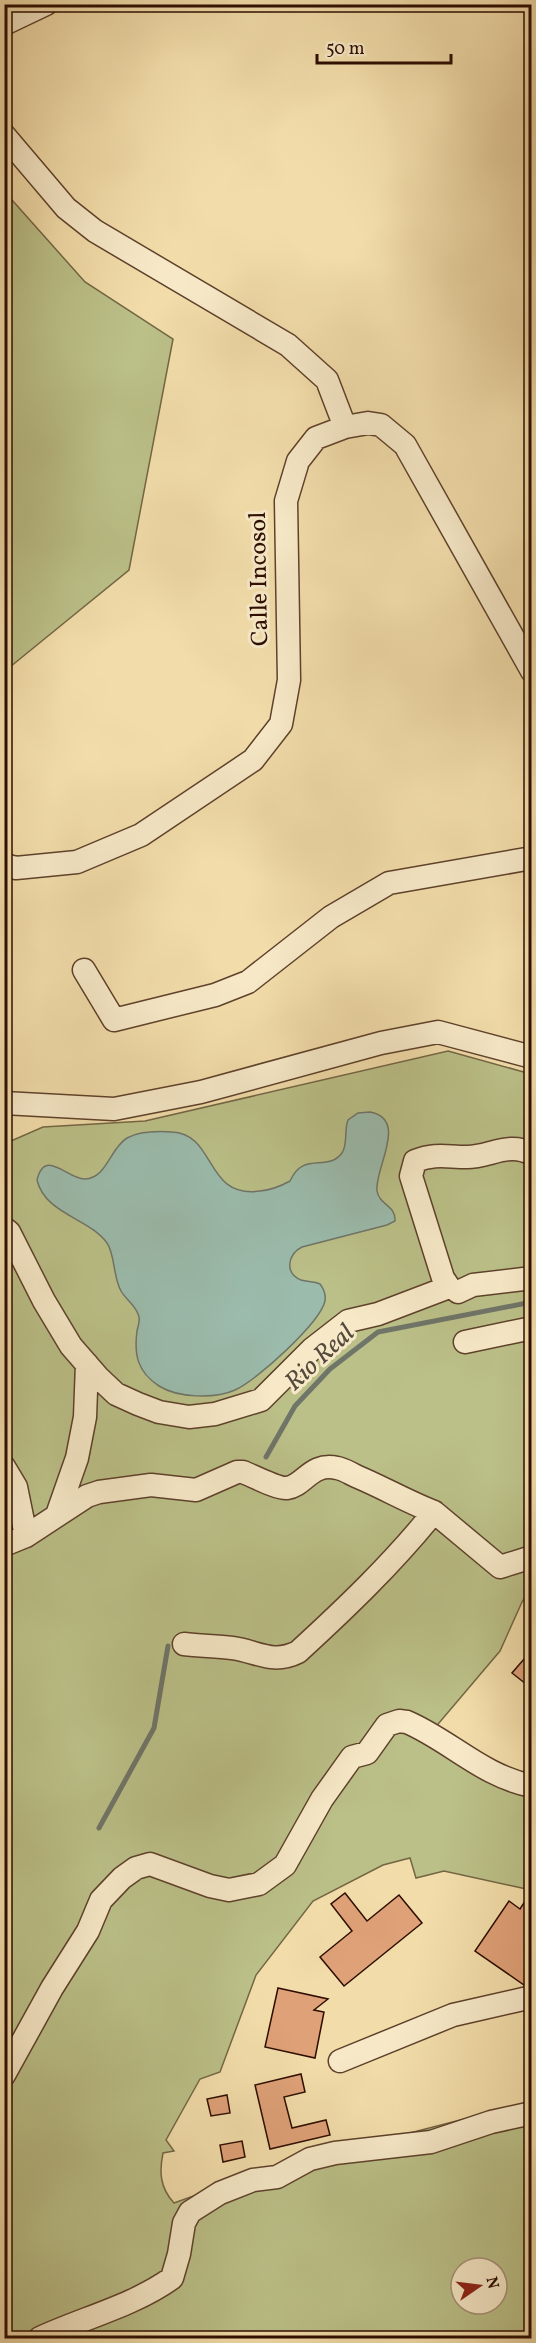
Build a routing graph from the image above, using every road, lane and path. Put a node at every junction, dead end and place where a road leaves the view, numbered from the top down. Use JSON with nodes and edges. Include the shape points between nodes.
{"nodes":[{"id":1,"x":46,"y":4,"type":"edge"},
{"id":2,"x":4,"y":24,"type":"edge"},
{"id":3,"x":4,"y":135,"type":"edge"},
{"id":4,"x":345,"y":427,"type":"junction"},
{"id":5,"x":531,"y":671,"type":"edge"},
{"id":6,"x":531,"y":858,"type":"edge"},
{"id":7,"x":4,"y":865,"type":"edge"},
{"id":8,"x":84,"y":970,"type":"dead end"},
{"id":9,"x":531,"y":1057,"type":"edge"},
{"id":10,"x":4,"y":1103,"type":"edge"},
{"id":11,"x":531,"y":1154,"type":"edge"},
{"id":12,"x":4,"y":1228,"type":"edge"},
{"id":13,"x":531,"y":1278,"type":"edge"},
{"id":14,"x":458,"y":1292,"type":"dead end"},
{"id":15,"x":531,"y":1328,"type":"edge"},
{"id":16,"x":465,"y":1342,"type":"dead end"},
{"id":17,"x":87,"y":1364,"type":"junction"},
{"id":18,"x":4,"y":1467,"type":"edge"},
{"id":19,"x":434,"y":1512,"type":"junction"},
{"id":20,"x":57,"y":1515,"type":"junction"},
{"id":21,"x":26,"y":1536,"type":"junction"},
{"id":22,"x":4,"y":1545,"type":"edge"},
{"id":23,"x":531,"y":1557,"type":"edge"},
{"id":24,"x":184,"y":1644,"type":"dead end"},
{"id":25,"x":531,"y":1786,"type":"edge"},
{"id":26,"x":531,"y":1997,"type":"edge"},
{"id":27,"x":340,"y":2061,"type":"dead end"},
{"id":28,"x":4,"y":2075,"type":"edge"},
{"id":29,"x":531,"y":2113,"type":"edge"},
{"id":30,"x":40,"y":2338,"type":"edge"}],
"edges":[{"from":1,"to":2,"type":"street"},
{"from":3,"to":4,"type":"street","via":[[66,208],[95,231],[288,345],[327,380]]},
{"from":4,"to":5,"type":"street","name":"Calle Incosol","via":[[381,425],[405,445]]},
{"from":4,"to":7,"type":"street","name":"Calle Incosol","via":[[316,438],[298,461],[286,501],[288,680],[281,724],[253,760],[141,835],[77,862]]},
{"from":6,"to":8,"type":"street","via":[[389,883],[331,917],[248,982],[215,995],[114,1020]]},
{"from":9,"to":10,"type":"street","via":[[438,1032],[381,1043],[201,1092],[114,1109]]},
{"from":11,"to":17,"type":"street","via":[[510,1148],[468,1157],[430,1155],[415,1161],[411,1176],[449,1287],[348,1321],[312,1349],[261,1400],[215,1414],[189,1417],[159,1412],[116,1394]]},
{"from":12,"to":17,"type":"street","via":[[71,1346]]},
{"from":13,"to":14,"type":"street","via":[[473,1285]]},
{"from":15,"to":16,"type":"street"},
{"from":17,"to":20,"type":"street","via":[[85,1418]]},
{"from":18,"to":21,"type":"street","via":[[16,1487]]},
{"from":19,"to":20,"type":"street","via":[[337,1468],[323,1467],[284,1488],[243,1472],[196,1490],[132,1486],[87,1496]]},
{"from":19,"to":23,"type":"street","via":[[500,1567]]},
{"from":19,"to":24,"type":"street","via":[[359,1595],[289,1657],[264,1658],[236,1648]]},
{"from":20,"to":21,"type":"street"},
{"from":21,"to":22,"type":"street"},
{"from":25,"to":28,"type":"street","via":[[480,1767],[407,1722],[387,1725],[367,1752],[352,1758],[322,1798],[285,1865],[260,1884],[229,1890],[150,1864],[122,1878],[101,1900],[88,1931]]},
{"from":26,"to":27,"type":"street","via":[[453,2015]]},
{"from":29,"to":30,"type":"street","via":[[431,2142],[310,2159],[277,2177],[254,2180],[220,2193],[190,2212],[172,2278],[136,2298]]}]}
